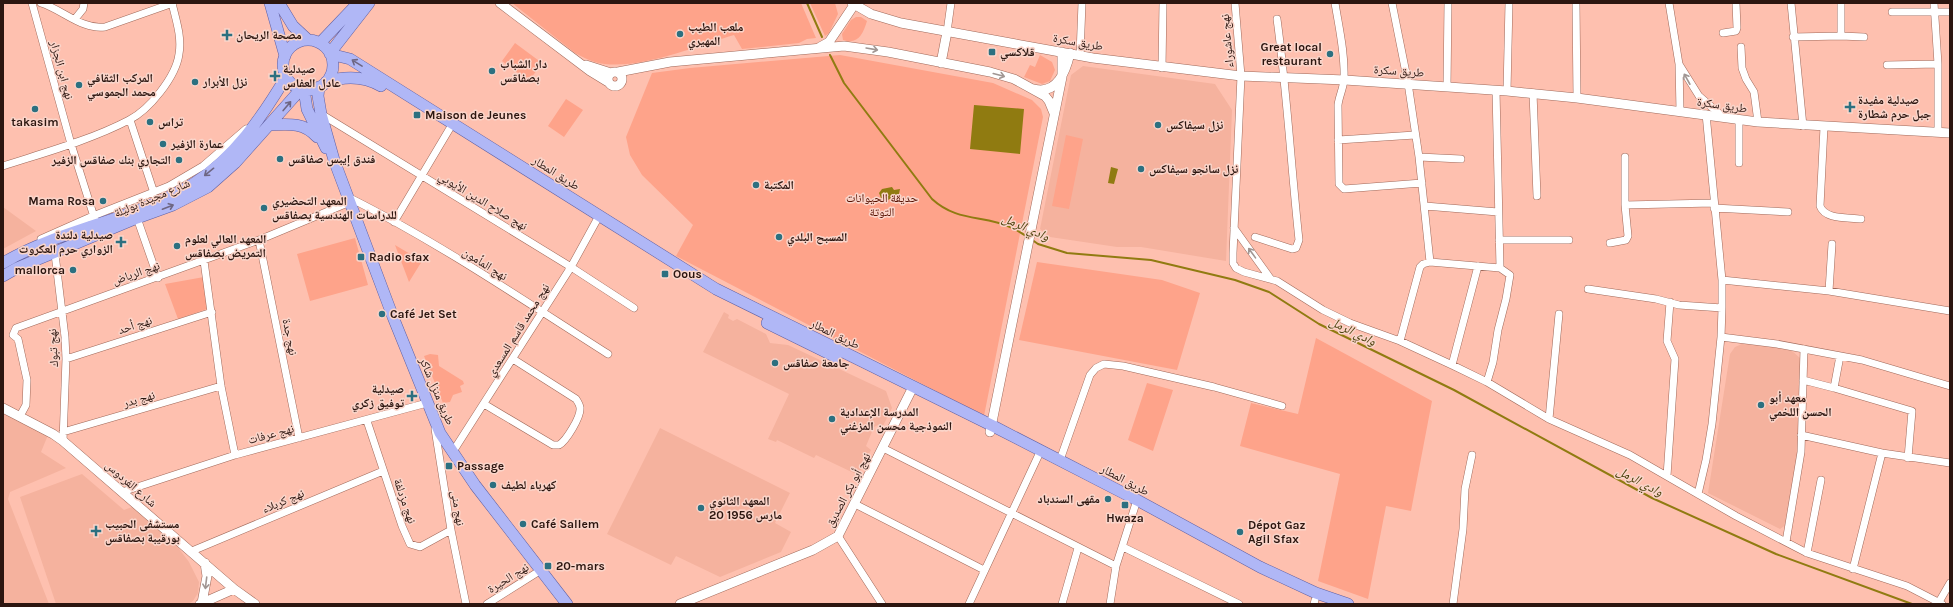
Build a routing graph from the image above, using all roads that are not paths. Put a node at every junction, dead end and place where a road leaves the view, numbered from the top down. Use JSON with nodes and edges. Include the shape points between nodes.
{"nodes":[{"id":1,"x":32,"y":3,"type":"edge"},
{"id":2,"x":41,"y":3,"type":"edge"},
{"id":3,"x":84,"y":3,"type":"edge"},
{"id":4,"x":173,"y":3,"type":"edge"},
{"id":5,"x":270,"y":3,"type":"edge"},
{"id":6,"x":279,"y":3,"type":"edge"},
{"id":7,"x":358,"y":3,"type":"edge"},
{"id":8,"x":368,"y":3,"type":"edge"},
{"id":9,"x":500,"y":3,"type":"edge"},
{"id":10,"x":951,"y":3,"type":"edge"},
{"id":11,"x":1082,"y":3,"type":"edge"},
{"id":12,"x":1163,"y":3,"type":"edge"},
{"id":13,"x":1235,"y":3,"type":"edge"},
{"id":14,"x":1335,"y":3,"type":"edge"},
{"id":15,"x":1392,"y":3,"type":"edge"},
{"id":16,"x":1448,"y":3,"type":"edge"},
{"id":17,"x":1510,"y":3,"type":"edge"},
{"id":18,"x":1576,"y":3,"type":"edge"},
{"id":19,"x":1670,"y":3,"type":"edge"},
{"id":20,"x":1736,"y":3,"type":"edge"},
{"id":21,"x":1791,"y":3,"type":"edge"},
{"id":22,"x":1842,"y":3,"type":"edge"},
{"id":23,"x":1934,"y":3,"type":"edge"},
{"id":24,"x":853,"y":4,"type":"edge"},
{"id":25,"x":1892,"y":12,"type":"dead end"},
{"id":26,"x":1936,"y":12,"type":"junction"},
{"id":27,"x":1950,"y":12,"type":"edge"},
{"id":28,"x":75,"y":18,"type":"junction"},
{"id":29,"x":1277,"y":18,"type":"dead end"},
{"id":30,"x":836,"y":32,"type":"junction"},
{"id":31,"x":947,"y":32,"type":"junction"},
{"id":32,"x":1723,"y":33,"type":"dead end"},
{"id":33,"x":1841,"y":36,"type":"junction"},
{"id":34,"x":1793,"y":37,"type":"junction"},
{"id":35,"x":1864,"y":37,"type":"dead end"},
{"id":36,"x":308,"y":40,"type":"junction"},
{"id":37,"x":320,"y":44,"type":"junction"},
{"id":38,"x":844,"y":46,"type":"junction"},
{"id":39,"x":819,"y":47,"type":"junction"},
{"id":40,"x":1740,"y":47,"type":"dead end"},
{"id":41,"x":1040,"y":48,"type":"junction"},
{"id":42,"x":330,"y":53,"type":"junction"},
{"id":43,"x":1066,"y":53,"type":"junction"},
{"id":44,"x":285,"y":56,"type":"junction"},
{"id":45,"x":1080,"y":56,"type":"junction"},
{"id":46,"x":1093,"y":58,"type":"junction"},
{"id":47,"x":579,"y":63,"type":"junction"},
{"id":48,"x":941,"y":63,"type":"junction"},
{"id":49,"x":1679,"y":64,"type":"junction"},
{"id":50,"x":1938,"y":64,"type":"junction"},
{"id":51,"x":1887,"y":65,"type":"dead end"},
{"id":52,"x":649,"y":66,"type":"junction"},
{"id":53,"x":1064,"y":67,"type":"junction"},
{"id":54,"x":1162,"y":68,"type":"junction"},
{"id":55,"x":615,"y":72,"type":"junction"},
{"id":56,"x":1242,"y":76,"type":"junction"},
{"id":57,"x":286,"y":77,"type":"junction"},
{"id":58,"x":1062,"y":77,"type":"junction"},
{"id":59,"x":1285,"y":78,"type":"junction"},
{"id":60,"x":1344,"y":80,"type":"junction"},
{"id":61,"x":608,"y":82,"type":"junction"},
{"id":62,"x":622,"y":82,"type":"junction"},
{"id":63,"x":1408,"y":84,"type":"junction"},
{"id":64,"x":323,"y":85,"type":"junction"},
{"id":65,"x":1447,"y":86,"type":"junction"},
{"id":66,"x":1033,"y":88,"type":"junction"},
{"id":67,"x":303,"y":89,"type":"junction"},
{"id":68,"x":1496,"y":90,"type":"junction"},
{"id":69,"x":1507,"y":91,"type":"junction"},
{"id":70,"x":1533,"y":93,"type":"junction"},
{"id":71,"x":1578,"y":98,"type":"junction"},
{"id":72,"x":1680,"y":111,"type":"junction"},
{"id":73,"x":321,"y":114,"type":"junction"},
{"id":74,"x":1054,"y":114,"type":"junction"},
{"id":75,"x":1706,"y":114,"type":"junction"},
{"id":76,"x":1723,"y":117,"type":"junction"},
{"id":77,"x":1739,"y":119,"type":"junction"},
{"id":78,"x":130,"y":120,"type":"junction"},
{"id":79,"x":1758,"y":122,"type":"junction"},
{"id":80,"x":270,"y":125,"type":"junction"},
{"id":81,"x":451,"y":126,"type":"junction"},
{"id":82,"x":1803,"y":126,"type":"junction"},
{"id":83,"x":1824,"y":127,"type":"junction"},
{"id":84,"x":1938,"y":132,"type":"junction"},
{"id":85,"x":1950,"y":133,"type":"edge"},
{"id":86,"x":1415,"y":135,"type":"junction"},
{"id":87,"x":1338,"y":140,"type":"junction"},
{"id":88,"x":322,"y":142,"type":"junction"},
{"id":89,"x":71,"y":144,"type":"junction"},
{"id":90,"x":1419,"y":157,"type":"junction"},
{"id":91,"x":1625,"y":157,"type":"dead end"},
{"id":92,"x":1461,"y":159,"type":"dead end"},
{"id":93,"x":334,"y":160,"type":"junction"},
{"id":94,"x":1739,"y":163,"type":"dead end"},
{"id":95,"x":3,"y":166,"type":"edge"},
{"id":96,"x":422,"y":177,"type":"junction"},
{"id":97,"x":1422,"y":184,"type":"junction"},
{"id":98,"x":1537,"y":196,"type":"dead end"},
{"id":99,"x":155,"y":197,"type":"junction"},
{"id":100,"x":349,"y":199,"type":"junction"},
{"id":101,"x":1625,"y":205,"type":"junction"},
{"id":102,"x":1714,"y":205,"type":"junction"},
{"id":103,"x":1425,"y":206,"type":"junction"},
{"id":104,"x":1498,"y":212,"type":"junction"},
{"id":105,"x":1788,"y":212,"type":"dead end"},
{"id":106,"x":137,"y":218,"type":"junction"},
{"id":107,"x":598,"y":219,"type":"junction"},
{"id":108,"x":1861,"y":219,"type":"dead end"},
{"id":109,"x":95,"y":220,"type":"junction"},
{"id":110,"x":394,"y":222,"type":"junction"},
{"id":111,"x":1234,"y":228,"type":"junction"},
{"id":112,"x":1255,"y":237,"type":"dead end"},
{"id":113,"x":259,"y":240,"type":"junction"},
{"id":114,"x":1499,"y":240,"type":"junction"},
{"id":115,"x":1569,"y":240,"type":"dead end"},
{"id":116,"x":1610,"y":243,"type":"dead end"},
{"id":117,"x":1832,"y":244,"type":"dead end"},
{"id":118,"x":55,"y":254,"type":"junction"},
{"id":119,"x":204,"y":261,"type":"junction"},
{"id":120,"x":1430,"y":262,"type":"junction"},
{"id":121,"x":3,"y":263,"type":"edge"},
{"id":122,"x":1478,"y":266,"type":"junction"},
{"id":123,"x":571,"y":267,"type":"junction"},
{"id":124,"x":1500,"y":268,"type":"junction"},
{"id":125,"x":3,"y":276,"type":"edge"},
{"id":126,"x":158,"y":278,"type":"junction"},
{"id":127,"x":1270,"y":278,"type":"junction"},
{"id":128,"x":1722,"y":280,"type":"junction"},
{"id":129,"x":1588,"y":289,"type":"dead end"},
{"id":130,"x":1828,"y":291,"type":"junction"},
{"id":131,"x":1670,"y":302,"type":"junction"},
{"id":132,"x":634,"y":308,"type":"dead end"},
{"id":133,"x":1722,"y":308,"type":"junction"},
{"id":134,"x":61,"y":310,"type":"junction"},
{"id":135,"x":1950,"y":311,"type":"edge"},
{"id":136,"x":212,"y":312,"type":"junction"},
{"id":137,"x":542,"y":312,"type":"junction"},
{"id":138,"x":1559,"y":314,"type":"dead end"},
{"id":139,"x":1721,"y":337,"type":"junction"},
{"id":140,"x":1400,"y":341,"type":"junction"},
{"id":141,"x":1804,"y":349,"type":"junction"},
{"id":142,"x":608,"y":354,"type":"dead end"},
{"id":143,"x":1840,"y":356,"type":"junction"},
{"id":144,"x":513,"y":359,"type":"junction"},
{"id":145,"x":66,"y":360,"type":"junction"},
{"id":146,"x":1452,"y":365,"type":"junction"},
{"id":147,"x":1803,"y":380,"type":"junction"},
{"id":148,"x":1487,"y":382,"type":"junction"},
{"id":149,"x":221,"y":386,"type":"junction"},
{"id":150,"x":1950,"y":386,"type":"edge"},
{"id":151,"x":1834,"y":388,"type":"junction"},
{"id":152,"x":911,"y":390,"type":"junction"},
{"id":153,"x":427,"y":403,"type":"junction"},
{"id":154,"x":484,"y":404,"type":"junction"},
{"id":155,"x":1282,"y":406,"type":"dead end"},
{"id":156,"x":3,"y":408,"type":"edge"},
{"id":157,"x":432,"y":414,"type":"junction"},
{"id":158,"x":20,"y":416,"type":"junction"},
{"id":159,"x":1548,"y":418,"type":"junction"},
{"id":160,"x":367,"y":421,"type":"junction"},
{"id":161,"x":990,"y":428,"type":"junction"},
{"id":162,"x":1801,"y":434,"type":"junction"},
{"id":163,"x":63,"y":436,"type":"junction"},
{"id":164,"x":299,"y":438,"type":"junction"},
{"id":165,"x":883,"y":448,"type":"junction"},
{"id":166,"x":452,"y":453,"type":"junction"},
{"id":167,"x":1039,"y":453,"type":"junction"},
{"id":168,"x":1882,"y":453,"type":"junction"},
{"id":169,"x":235,"y":455,"type":"junction"},
{"id":170,"x":1472,"y":455,"type":"dead end"},
{"id":171,"x":1908,"y":458,"type":"junction"},
{"id":172,"x":1060,"y":460,"type":"junction"},
{"id":173,"x":1950,"y":463,"type":"edge"},
{"id":174,"x":383,"y":471,"type":"junction"},
{"id":175,"x":1667,"y":476,"type":"junction"},
{"id":176,"x":1821,"y":480,"type":"dead end"},
{"id":177,"x":122,"y":492,"type":"junction"},
{"id":178,"x":1698,"y":494,"type":"junction"},
{"id":179,"x":1136,"y":503,"type":"junction"},
{"id":180,"x":855,"y":504,"type":"junction"},
{"id":181,"x":1012,"y":514,"type":"junction"},
{"id":182,"x":451,"y":530,"type":"junction"},
{"id":183,"x":838,"y":536,"type":"junction"},
{"id":184,"x":1786,"y":542,"type":"junction"},
{"id":185,"x":1123,"y":547,"type":"junction"},
{"id":186,"x":1078,"y":548,"type":"junction"},
{"id":187,"x":192,"y":551,"type":"junction"},
{"id":188,"x":1807,"y":553,"type":"junction"},
{"id":189,"x":205,"y":563,"type":"junction"},
{"id":190,"x":1116,"y":566,"type":"junction"},
{"id":191,"x":1853,"y":569,"type":"junction"},
{"id":192,"x":541,"y":570,"type":"junction"},
{"id":193,"x":984,"y":570,"type":"junction"},
{"id":194,"x":1950,"y":583,"type":"edge"},
{"id":195,"x":234,"y":589,"type":"junction"},
{"id":196,"x":1314,"y":602,"type":"edge"},
{"id":197,"x":201,"y":603,"type":"edge"},
{"id":198,"x":1940,"y":603,"type":"edge"},
{"id":199,"x":255,"y":604,"type":"edge"},
{"id":200,"x":466,"y":604,"type":"edge"},
{"id":201,"x":487,"y":604,"type":"edge"},
{"id":202,"x":567,"y":604,"type":"edge"},
{"id":203,"x":682,"y":604,"type":"edge"},
{"id":204,"x":882,"y":604,"type":"edge"},
{"id":205,"x":969,"y":604,"type":"edge"},
{"id":206,"x":1062,"y":604,"type":"edge"},
{"id":207,"x":1110,"y":604,"type":"edge"},
{"id":208,"x":1238,"y":604,"type":"edge"},
{"id":209,"x":1327,"y":604,"type":"edge"},
{"id":210,"x":1348,"y":604,"type":"edge"},
{"id":211,"x":1453,"y":604,"type":"edge"}],
"edges":[{"from":1,"to":89,"type":"street","name":"نهج ابن الجزار"},
{"from":2,"to":28,"type":"street"},
{"from":3,"to":28,"type":"street","via":[[83,9]]},
{"from":4,"to":28,"type":"street","via":[[105,27],[92,27]]},
{"from":4,"to":78,"type":"street","via":[[180,45],[177,62],[162,90]]},
{"from":5,"to":44,"type":"main road"},
{"from":6,"to":36,"type":"main road","via":[[294,26]]},
{"from":7,"to":37,"type":"main road"},
{"from":8,"to":42,"type":"main road"},
{"from":9,"to":47,"type":"street"},
{"from":10,"to":31,"type":"street"},
{"from":11,"to":45,"type":"street"},
{"from":12,"to":54,"type":"street"},
{"from":13,"to":56,"type":"street","name":"نهج عاشوراء"},
{"from":14,"to":60,"type":"street"},
{"from":15,"to":63,"type":"street"},
{"from":16,"to":65,"type":"street"},
{"from":17,"to":69,"type":"street"},
{"from":18,"to":71,"type":"street"},
{"from":19,"to":49,"type":"street"},
{"from":20,"to":32,"type":"street","via":[[1736,31]]},
{"from":21,"to":34,"type":"street"},
{"from":22,"to":33,"type":"street"},
{"from":23,"to":26,"type":"street"},
{"from":24,"to":30,"type":"street"},
{"from":24,"to":31,"type":"street","name":"طريق سكرة","via":[[887,19]]},
{"from":25,"to":26,"type":"street"},
{"from":26,"to":27,"type":"street"},
{"from":26,"to":50,"type":"street"},
{"from":29,"to":59,"type":"street"},
{"from":30,"to":38,"type":"street","via":[[838,41]]},
{"from":30,"to":39,"type":"street","via":[[829,42]]},
{"from":31,"to":41,"type":"street","name":"طريق سكرة"},
{"from":31,"to":48,"type":"street"},
{"from":33,"to":34,"type":"street"},
{"from":33,"to":35,"type":"street"},
{"from":34,"to":82,"type":"street"},
{"from":36,"to":37,"type":"main road"},
{"from":36,"to":44,"type":"main road","via":[[294,44]]},
{"from":37,"to":42,"type":"main road"},
{"from":38,"to":39,"type":"street"},
{"from":38,"to":48,"type":"street","one_way":true},
{"from":39,"to":52,"type":"street"},
{"from":40,"to":79,"type":"street","via":[[1742,68],[1754,92]]},
{"from":41,"to":43,"type":"street","name":"طريق سكرة"},
{"from":41,"to":53,"type":"street","via":[[1053,53]]},
{"from":42,"to":64,"type":"main road","via":[[333,69]]},
{"from":81,"to":42,"type":"main road","name":"طريق المطار","one_way":true,"via":[[350,59]]},
{"from":43,"to":45,"type":"street","name":"طريق سكرة"},
{"from":43,"to":53,"type":"street"},
{"from":44,"to":57,"type":"main road","via":[[283,67]]},
{"from":45,"to":46,"type":"street","name":"طريق سكرة"},
{"from":46,"to":53,"type":"street","via":[[1077,59]]},
{"from":46,"to":54,"type":"street","name":"طريق سكرة"},
{"from":47,"to":55,"type":"street"},
{"from":47,"to":61,"type":"street"},
{"from":48,"to":66,"type":"street","one_way":true,"via":[[1014,79]]},
{"from":49,"to":72,"type":"street"},
{"from":76,"to":49,"type":"street","one_way":true,"via":[[1699,96]]},
{"from":50,"to":51,"type":"street"},
{"from":50,"to":84,"type":"street"},
{"from":52,"to":55,"type":"street"},
{"from":52,"to":62,"type":"street"},
{"from":53,"to":58,"type":"street"},
{"from":54,"to":56,"type":"street","name":"طريق سكرة"},
{"from":55,"to":61,"type":"street","via":[[608,77]]},
{"from":55,"to":62,"type":"street","via":[[622,76]]},
{"from":56,"to":59,"type":"street","name":"طريق سكرة"},
{"from":56,"to":111,"type":"street","name":"نهج عاشوراء"},
{"from":57,"to":67,"type":"main road"},
{"from":57,"to":99,"type":"main road","name":"شارع مجيدة بوليلة","one_way":true,"via":[[244,138],[206,175],[183,190]]},
{"from":58,"to":66,"type":"street","via":[[1046,90]]},
{"from":58,"to":74,"type":"street"},
{"from":59,"to":60,"type":"street","name":"طريق سكرة"},
{"from":59,"to":112,"type":"street","via":[[1298,245],[1292,249]]},
{"from":60,"to":63,"type":"street","name":"طريق سكرة"},
{"from":60,"to":87,"type":"street","via":[[1339,95]]},
{"from":61,"to":62,"type":"street","via":[[614,86]]},
{"from":63,"to":65,"type":"street","name":"طريق سكرة"},
{"from":63,"to":86,"type":"street"},
{"from":64,"to":67,"type":"main road"},
{"from":64,"to":73,"type":"main road","name":"طريق منزل شاكر","via":[[318,96]]},
{"from":64,"to":81,"type":"main road","name":"طريق المطار","via":[[346,78],[372,80]]},
{"from":65,"to":68,"type":"street","name":"طريق سكرة"},
{"from":66,"to":74,"type":"street","via":[[1049,101]]},
{"from":80,"to":67,"type":"main road","name":"شارع مجيدة بوليلة","one_way":true},
{"from":67,"to":88,"type":"main road","name":"طريق منزل شاكر","via":[[307,109]]},
{"from":68,"to":69,"type":"street","name":"طريق سكرة"},
{"from":68,"to":104,"type":"street"},
{"from":69,"to":70,"type":"street","name":"طريق سكرة"},
{"from":70,"to":71,"type":"street","name":"طريق سكرة"},
{"from":70,"to":98,"type":"street"},
{"from":71,"to":72,"type":"street","name":"طريق سكرة"},
{"from":72,"to":75,"type":"street","name":"طريق سكرة"},
{"from":73,"to":93,"type":"main road","name":"طريق منزل شاكر"},
{"from":73,"to":96,"type":"street","name":"نهج صلاح الدين الأيوبي"},
{"from":74,"to":161,"type":"street"},
{"from":75,"to":76,"type":"street","name":"طريق سكرة"},
{"from":75,"to":102,"type":"street"},
{"from":76,"to":77,"type":"street","name":"طريق سكرة"},
{"from":77,"to":79,"type":"street","name":"طريق سكرة"},
{"from":77,"to":94,"type":"street"},
{"from":78,"to":89,"type":"street"},
{"from":78,"to":99,"type":"street"},
{"from":79,"to":82,"type":"street","name":"طريق سكرة"},
{"from":80,"to":88,"type":"main road","via":[[304,126]]},
{"from":106,"to":80,"type":"main road","name":"شارع مجيدة بوليلة","one_way":true,"via":[[173,205],[208,187],[235,164]]},
{"from":81,"to":96,"type":"street"},
{"from":81,"to":107,"type":"main road","name":"طريق المطار"},
{"from":82,"to":83,"type":"street","name":"طريق سكرة"},
{"from":83,"to":84,"type":"street","name":"طريق سكرة"},
{"from":83,"to":108,"type":"street","via":[[1820,206],[1828,215]]},
{"from":84,"to":85,"type":"street","name":"طريق سكرة"},
{"from":86,"to":87,"type":"street"},
{"from":86,"to":90,"type":"street"},
{"from":87,"to":97,"type":"street","via":[[1341,188]]},
{"from":88,"to":93,"type":"main road","name":"طريق منزل شاكر"},
{"from":89,"to":95,"type":"street"},
{"from":89,"to":109,"type":"street","name":"نهج ابن الجزار"},
{"from":90,"to":92,"type":"street"},
{"from":90,"to":97,"type":"street"},
{"from":91,"to":101,"type":"street"},
{"from":93,"to":100,"type":"main road","name":"طريق منزل شاكر"},
{"from":96,"to":110,"type":"street"},
{"from":96,"to":123,"type":"street","name":"نهج صلاح الدين الأيوبي"},
{"from":97,"to":103,"type":"street"},
{"from":99,"to":109,"type":"main road","name":"شارع مجيدة بوليلة"},
{"from":100,"to":110,"type":"street","name":"نهج المأمون"},
{"from":100,"to":113,"type":"street","name":"نهج الرياض"},
{"from":100,"to":153,"type":"main road","name":"طريق منزل شاكر"},
{"from":101,"to":102,"type":"street"},
{"from":101,"to":116,"type":"street","via":[[1628,236],[1626,240]]},
{"from":102,"to":105,"type":"street"},
{"from":102,"to":128,"type":"street"},
{"from":103,"to":104,"type":"street"},
{"from":103,"to":120,"type":"street"},
{"from":104,"to":114,"type":"street"},
{"from":106,"to":118,"type":"main road","name":"شارع مجيدة بوليلة"},
{"from":106,"to":126,"type":"street"},
{"from":107,"to":123,"type":"street","name":"نهج محمد قاسم المسعدي"},
{"from":107,"to":152,"type":"main road","name":"طريق المطار","via":[[736,307],[802,341]]},
{"from":109,"to":121,"type":"main road","name":"شارع مجيدة بوليلة"},
{"from":110,"to":137,"type":"street","name":"نهج المأمون"},
{"from":127,"to":111,"type":"street","one_way":true},
{"from":111,"to":127,"type":"street","name":"نهج عاشوراء","via":[[1233,263],[1236,268]]},
{"from":113,"to":119,"type":"street","name":"نهج الرياض"},
{"from":113,"to":164,"type":"street","name":"نهج جدة"},
{"from":114,"to":115,"type":"street"},
{"from":114,"to":124,"type":"street"},
{"from":117,"to":130,"type":"street"},
{"from":118,"to":125,"type":"main road","name":"شارع مجيدة بوليلة"},
{"from":118,"to":134,"type":"street","name":"نهج تبوك"},
{"from":119,"to":126,"type":"street","name":"نهج الرياض"},
{"from":119,"to":136,"type":"street"},
{"from":120,"to":122,"type":"street"},
{"from":120,"to":140,"type":"street","via":[[1420,267]]},
{"from":122,"to":124,"type":"street"},
{"from":122,"to":146,"type":"street"},
{"from":123,"to":132,"type":"street","name":"نهج صلاح الدين الأيوبي"},
{"from":123,"to":137,"type":"street","name":"نهج محمد قاسم المسعدي"},
{"from":124,"to":148,"type":"street","via":[[1510,275]]},
{"from":126,"to":134,"type":"street","name":"نهج الرياض"},
{"from":127,"to":140,"type":"street","via":[[1286,285],[1323,310]]},
{"from":128,"to":130,"type":"street"},
{"from":128,"to":133,"type":"street"},
{"from":129,"to":131,"type":"street"},
{"from":130,"to":135,"type":"street"},
{"from":131,"to":133,"type":"street"},
{"from":131,"to":175,"type":"street","via":[[1668,341],[1675,358]]},
{"from":133,"to":139,"type":"street"},
{"from":134,"to":145,"type":"street","name":"نهج تبوك"},
{"from":134,"to":158,"type":"street","name":"نهج الرياض","via":[[14,330],[13,335],[18,339],[27,380],[26,405]]},
{"from":136,"to":145,"type":"street","name":"نهج أحد"},
{"from":136,"to":149,"type":"street"},
{"from":137,"to":142,"type":"street","name":"نهج المأمون"},
{"from":137,"to":144,"type":"street","name":"نهج محمد قاسم المسعدي"},
{"from":138,"to":159,"type":"street"},
{"from":139,"to":141,"type":"street"},
{"from":139,"to":178,"type":"street","via":[[1709,446]]},
{"from":140,"to":146,"type":"street"},
{"from":141,"to":143,"type":"street"},
{"from":141,"to":147,"type":"street"},
{"from":143,"to":150,"type":"street"},
{"from":143,"to":151,"type":"street"},
{"from":144,"to":154,"type":"street","name":"نهج محمد قاسم المسعدي"},
{"from":144,"to":154,"type":"street","via":[[576,399],[580,413],[566,439],[559,445],[553,445]]},
{"from":145,"to":163,"type":"street","name":"نهج تبوك"},
{"from":146,"to":148,"type":"street"},
{"from":147,"to":151,"type":"street"},
{"from":147,"to":162,"type":"street"},
{"from":148,"to":159,"type":"street"},
{"from":149,"to":163,"type":"street","name":"نهج بدر"},
{"from":149,"to":169,"type":"street"},
{"from":151,"to":171,"type":"street","via":[[1912,411]]},
{"from":152,"to":161,"type":"main road","name":"طريق المطار"},
{"from":152,"to":165,"type":"street","name":"نهج أبو بكر الصديق"},
{"from":153,"to":157,"type":"main road","name":"طريق منزل شاكر"},
{"from":153,"to":160,"type":"street","name":"نهج عرفات"},
{"from":154,"to":166,"type":"street","name":"نهج محمد قاسم المسعدي"},
{"from":155,"to":172,"type":"street","via":[[1214,387],[1104,364],[1090,375]]},
{"from":156,"to":158,"type":"street","name":"شارع الفردوس"},
{"from":157,"to":166,"type":"main road","name":"طريق منزل شاكر"},
{"from":157,"to":182,"type":"street","name":"نهج منى"},
{"from":158,"to":163,"type":"street","name":"شارع الفردوس"},
{"from":159,"to":175,"type":"street","via":[[1630,455]]},
{"from":160,"to":164,"type":"street","name":"نهج عرفات"},
{"from":160,"to":174,"type":"street","name":"نهج مزدلفة"},
{"from":161,"to":167,"type":"main road","name":"طريق المطار"},
{"from":162,"to":168,"type":"street"},
{"from":162,"to":184,"type":"street","via":[[1801,452]]},
{"from":163,"to":177,"type":"street","name":"شارع الفردوس"},
{"from":164,"to":169,"type":"street","name":"نهج عرفات"},
{"from":165,"to":180,"type":"street","name":"نهج أبو بكر الصديق"},
{"from":165,"to":181,"type":"street"},
{"from":166,"to":192,"type":"main road","name":"طريق منزل شاكر"},
{"from":167,"to":172,"type":"main road","name":"طريق المطار"},
{"from":167,"to":179,"type":"main road","name":"طريق المطار"},
{"from":167,"to":181,"type":"street"},
{"from":168,"to":171,"type":"street"},
{"from":168,"to":191,"type":"street"},
{"from":169,"to":177,"type":"street","name":"نهج عرفات"},
{"from":170,"to":211,"type":"street","via":[[1465,489],[1463,529]]},
{"from":171,"to":173,"type":"street"},
{"from":172,"to":179,"type":"main road","name":"طريق المطار"},
{"from":174,"to":182,"type":"street","name":"نهج مزدلفة","via":[[410,544],[420,547]]},
{"from":174,"to":187,"type":"street","name":"نهج كربلاء"},
{"from":175,"to":178,"type":"street"},
{"from":176,"to":188,"type":"street"},
{"from":177,"to":187,"type":"street","name":"شارع الفردوس"},
{"from":178,"to":184,"type":"street"},
{"from":179,"to":185,"type":"street"},
{"from":179,"to":196,"type":"main road","name":"طريق المطار","via":[[1251,570]]},
{"from":179,"to":210,"type":"main road","name":"طريق المطار","via":[[1260,567],[1316,593]]},
{"from":180,"to":183,"type":"street","name":"نهج أبو بكر الصديق"},
{"from":180,"to":193,"type":"street"},
{"from":181,"to":186,"type":"street"},
{"from":181,"to":193,"type":"street"},
{"from":182,"to":200,"type":"street","name":"نهج منى"},
{"from":183,"to":203,"type":"street","name":"نهج أبو بكر الصديق","via":[[814,550]]},
{"from":183,"to":204,"type":"street"},
{"from":184,"to":188,"type":"street"},
{"from":185,"to":190,"type":"street"},
{"from":185,"to":208,"type":"street"},
{"from":186,"to":190,"type":"street"},
{"from":186,"to":206,"type":"street"},
{"from":187,"to":189,"type":"street","name":"شارع الفردوس"},
{"from":188,"to":191,"type":"street"},
{"from":189,"to":195,"type":"street","name":"شارع الفردوس"},
{"from":189,"to":197,"type":"street","one_way":true,"via":[[207,576]]},
{"from":190,"to":207,"type":"street"},
{"from":191,"to":198,"type":"street","via":[[1906,586]]},
{"from":192,"to":201,"type":"street","name":"نهج الحيرة"},
{"from":192,"to":202,"type":"main road","name":"طريق منزل شاكر"},
{"from":193,"to":205,"type":"street"},
{"from":194,"to":198,"type":"street"},
{"from":195,"to":197,"type":"street"},
{"from":195,"to":199,"type":"street","name":"شارع الفردوس"},
{"from":196,"to":209,"type":"main road","name":"طريق المطار"}]}
